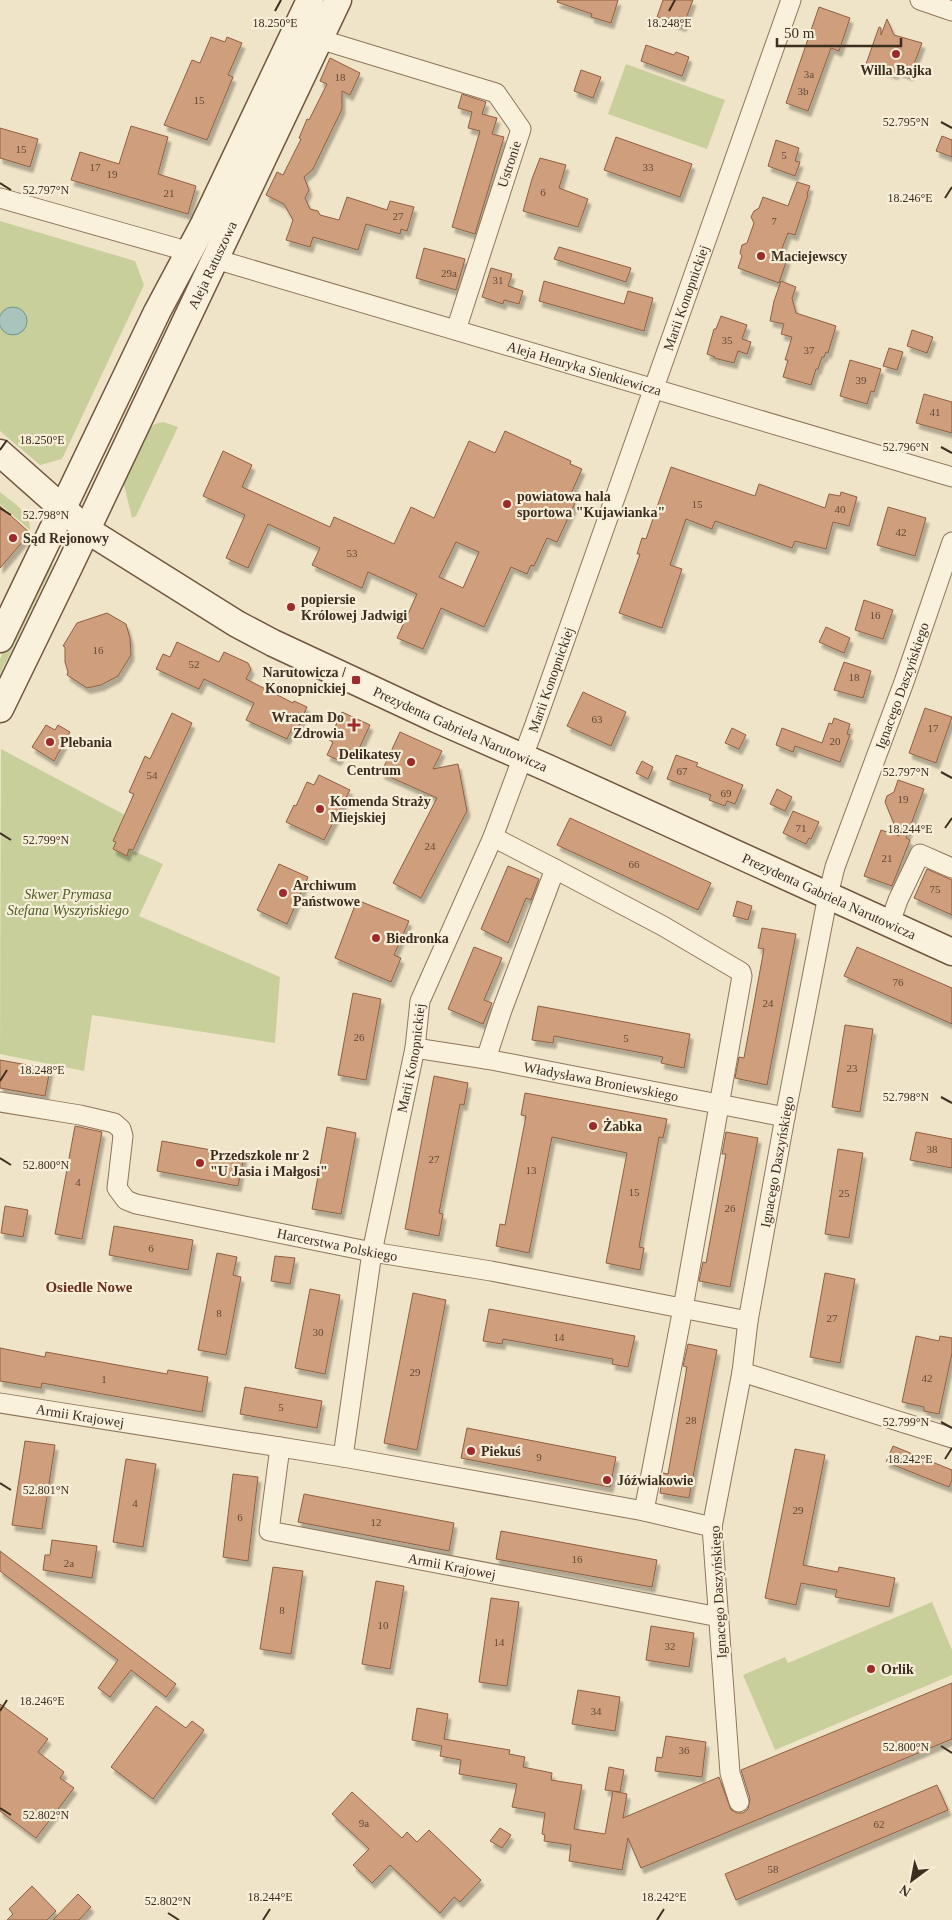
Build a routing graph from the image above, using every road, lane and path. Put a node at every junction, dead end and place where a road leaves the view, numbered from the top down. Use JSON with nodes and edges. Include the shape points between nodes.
{"nodes":[{"id":1,"x":310,"y":0,"type":"edge"},
{"id":2,"x":338,"y":0,"type":"edge"},
{"id":3,"x":791,"y":0,"type":"edge"},
{"id":4,"x":920,"y":0,"type":"edge"},
{"id":5,"x":952,"y":11,"type":"edge"},
{"id":6,"x":319,"y":39,"type":"junction"},
{"id":7,"x":0,"y":198,"type":"edge"},
{"id":8,"x":190,"y":252,"type":"junction"},
{"id":9,"x":215,"y":259,"type":"junction"},
{"id":10,"x":456,"y":330,"type":"junction"},
{"id":11,"x":654,"y":389,"type":"junction"},
{"id":12,"x":0,"y":453,"type":"edge"},
{"id":13,"x":952,"y":477,"type":"edge"},
{"id":14,"x":63,"y":508,"type":"junction"},
{"id":15,"x":87,"y":530,"type":"junction"},
{"id":16,"x":952,"y":542,"type":"edge"},
{"id":17,"x":0,"y":639,"type":"edge"},
{"id":18,"x":0,"y":709,"type":"edge"},
{"id":19,"x":522,"y":756,"type":"junction"},
{"id":20,"x":493,"y":837,"type":"junction"},
{"id":21,"x":952,"y":868,"type":"edge"},
{"id":22,"x":555,"y":869,"type":"junction"},
{"id":23,"x":828,"y":895,"type":"junction"},
{"id":24,"x":890,"y":923,"type":"junction"},
{"id":25,"x":952,"y":952,"type":"edge"},
{"id":26,"x":415,"y":1048,"type":"junction"},
{"id":27,"x":486,"y":1059,"type":"junction"},
{"id":28,"x":0,"y":1102,"type":"edge"},
{"id":29,"x":718,"y":1104,"type":"junction"},
{"id":30,"x":785,"y":1117,"type":"junction"},
{"id":31,"x":372,"y":1252,"type":"junction"},
{"id":32,"x":683,"y":1308,"type":"junction"},
{"id":33,"x":748,"y":1321,"type":"junction"},
{"id":34,"x":742,"y":1372,"type":"junction"},
{"id":35,"x":0,"y":1403,"type":"edge"},
{"id":36,"x":952,"y":1438,"type":"edge"},
{"id":37,"x":280,"y":1447,"type":"junction"},
{"id":38,"x":343,"y":1457,"type":"junction"},
{"id":39,"x":644,"y":1512,"type":"junction"},
{"id":40,"x":712,"y":1527,"type":"junction"},
{"id":41,"x":718,"y":1617,"type":"junction"},
{"id":42,"x":739,"y":1802,"type":"dead end"}],
"edges":[{"from":1,"to":8,"type":"street","name":"Aleja Ratuszowa"},
{"from":2,"to":6,"type":"street","name":"Aleja Ratuszowa"},
{"from":3,"to":11,"type":"street","name":"Marii Konopnickiej"},
{"from":4,"to":5,"type":"street"},
{"from":6,"to":9,"type":"street","name":"Aleja Ratuszowa"},
{"from":6,"to":10,"type":"street","name":"Ustronie","via":[[496,93],[520,128]]},
{"from":7,"to":8,"type":"street"},
{"from":8,"to":14,"type":"street","name":"Aleja Ratuszowa","via":[[157,312]]},
{"from":9,"to":10,"type":"street","name":"Aleja Henryka Sienkiewicza"},
{"from":9,"to":15,"type":"street","name":"Aleja Ratuszowa"},
{"from":10,"to":11,"type":"street","name":"Aleja Henryka Sienkiewicza"},
{"from":11,"to":13,"type":"street","name":"Aleja Henryka Sienkiewicza"},
{"from":11,"to":19,"type":"street","name":"Marii Konopnickiej"},
{"from":12,"to":14,"type":"street","name":"Prezydenta Gabriela Narutowicza"},
{"from":14,"to":15,"type":"street","name":"Prezydenta Gabriela Narutowicza"},
{"from":14,"to":17,"type":"street","name":"Aleja Ratuszowa"},
{"from":15,"to":18,"type":"street","name":"Aleja Ratuszowa"},
{"from":15,"to":19,"type":"street","name":"Prezydenta Gabriela Narutowicza","via":[[272,643]]},
{"from":16,"to":23,"type":"street","name":"Ignacego Daszyńskiego","via":[[835,867]]},
{"from":19,"to":20,"type":"street","name":"Marii Konopnickiej"},
{"from":19,"to":23,"type":"street","name":"Prezydenta Gabriela Narutowicza"},
{"from":20,"to":22,"type":"street"},
{"from":20,"to":26,"type":"street","name":"Marii Konopnickiej","via":[[420,1001]]},
{"from":21,"to":24,"type":"street","via":[[920,854]]},
{"from":22,"to":27,"type":"street"},
{"from":22,"to":29,"type":"street","via":[[741,972]]},
{"from":23,"to":24,"type":"street","name":"Prezydenta Gabriela Narutowicza"},
{"from":23,"to":30,"type":"street","name":"Ignacego Daszyńskiego"},
{"from":24,"to":25,"type":"street","name":"Prezydenta Gabriela Narutowicza"},
{"from":26,"to":27,"type":"street","name":"Władysława Broniewskiego"},
{"from":26,"to":31,"type":"street","name":"Marii Konopnickiej"},
{"from":27,"to":29,"type":"street","name":"Władysława Broniewskiego"},
{"from":28,"to":31,"type":"street","name":"Harcerstwa Polskiego","via":[[80,1115],[119,1126],[123,1136],[117,1185],[119,1193],[130,1202]]},
{"from":29,"to":30,"type":"street","name":"Władysława Broniewskiego"},
{"from":29,"to":32,"type":"street"},
{"from":30,"to":33,"type":"street","name":"Ignacego Daszyńskiego"},
{"from":31,"to":32,"type":"street","name":"Harcerstwa Polskiego"},
{"from":31,"to":38,"type":"street","name":"Marii Konopnickiej"},
{"from":32,"to":33,"type":"street","name":"Harcerstwa Polskiego"},
{"from":32,"to":39,"type":"street"},
{"from":33,"to":34,"type":"street","name":"Ignacego Daszyńskiego"},
{"from":34,"to":36,"type":"street"},
{"from":34,"to":40,"type":"street","name":"Ignacego Daszyńskiego"},
{"from":35,"to":37,"type":"street","name":"Armii Krajowej"},
{"from":37,"to":38,"type":"street","name":"Armii Krajowej"},
{"from":37,"to":41,"type":"street","name":"Armii Krajowej","via":[[269,1531]]},
{"from":38,"to":39,"type":"street","name":"Armii Krajowej"},
{"from":39,"to":40,"type":"street","name":"Armii Krajowej"},
{"from":40,"to":41,"type":"street","name":"Ignacego Daszyńskiego"},
{"from":41,"to":42,"type":"street","name":"Ignacego Daszyńskiego","via":[[730,1773]]}]}
